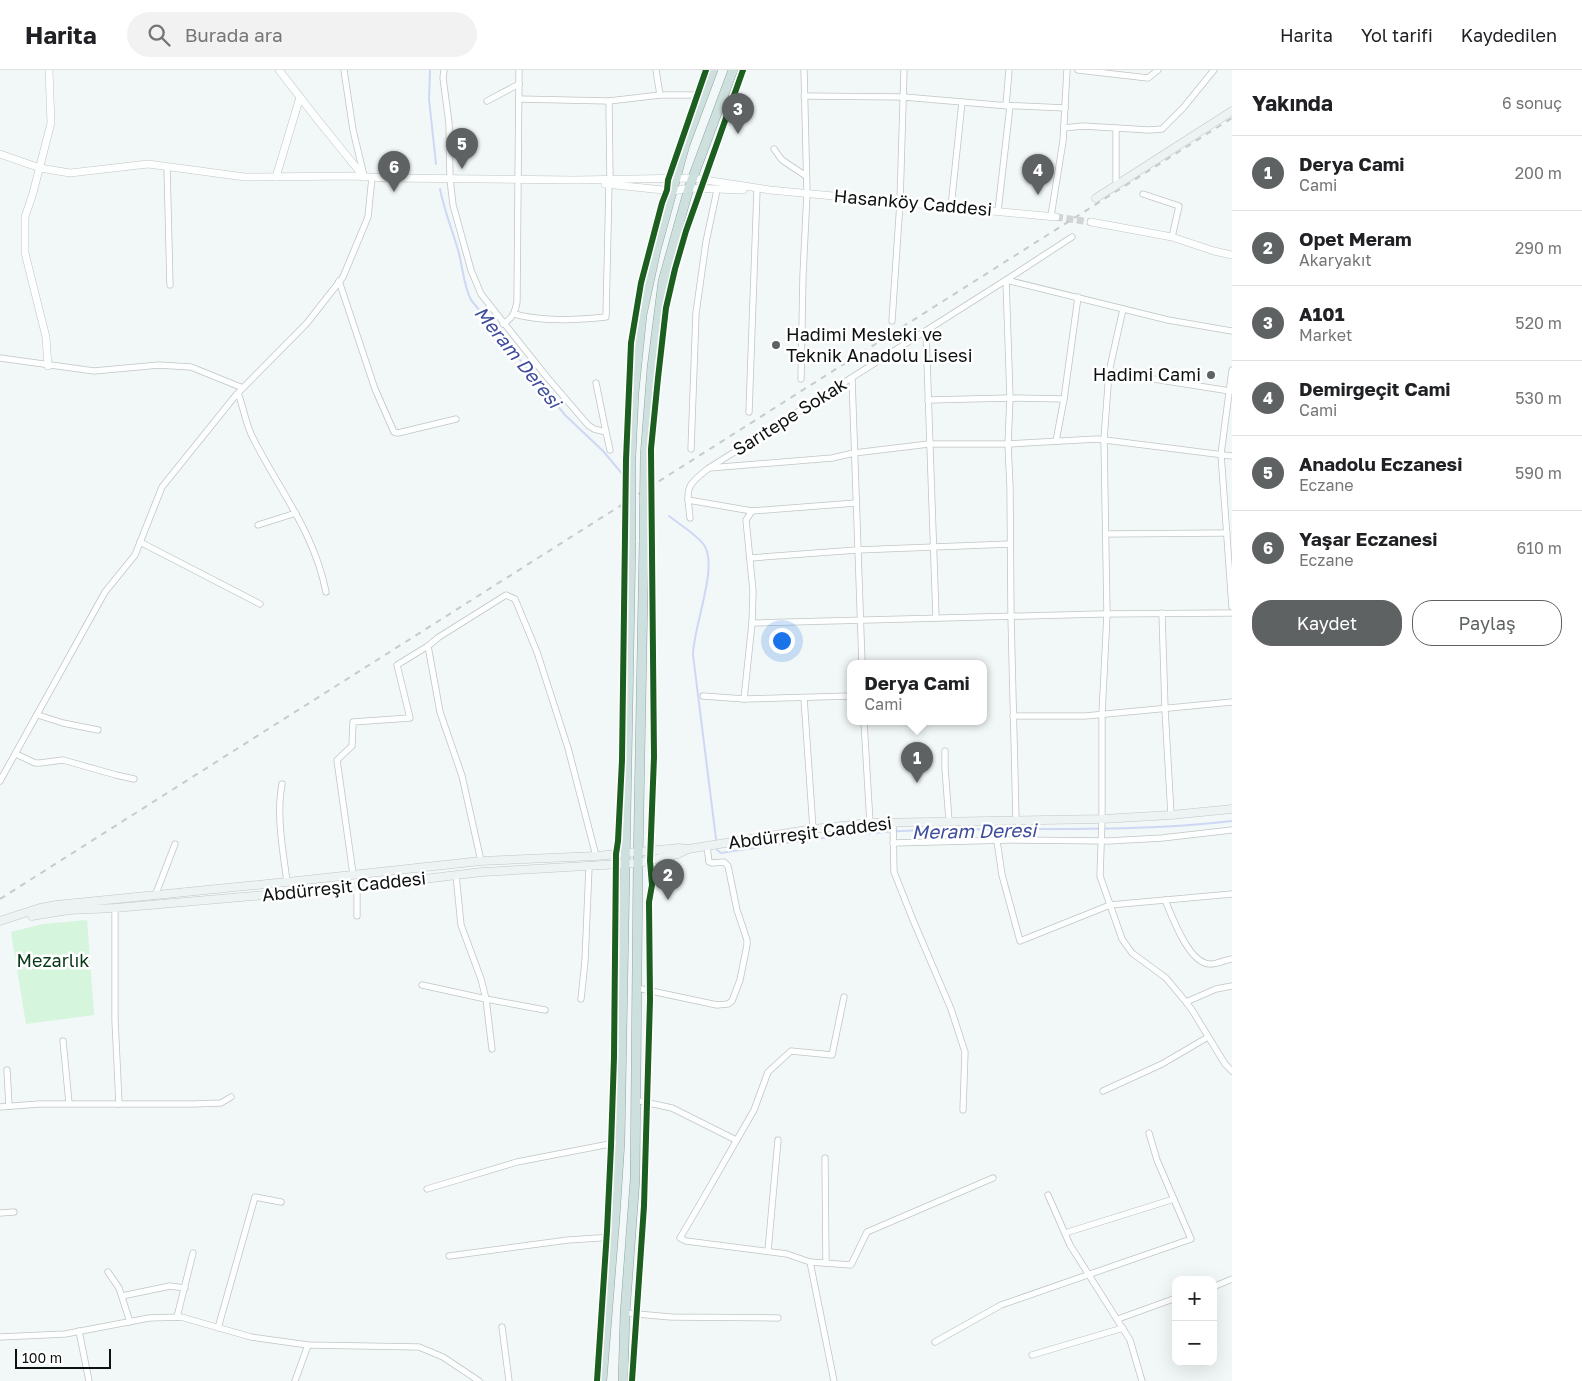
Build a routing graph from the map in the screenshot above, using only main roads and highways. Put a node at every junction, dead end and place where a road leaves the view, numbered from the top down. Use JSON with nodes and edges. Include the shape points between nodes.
{"nodes":[{"id":1,"x":713,"y":70,"type":"edge"},
{"id":2,"x":733,"y":70,"type":"edge"},
{"id":3,"x":1232,"y":111,"type":"edge"},
{"id":4,"x":1096,"y":198,"type":"dead end"},
{"id":5,"x":1232,"y":809,"type":"edge"},
{"id":6,"x":688,"y":850,"type":"junction"},
{"id":7,"x":638,"y":852,"type":"junction"},
{"id":8,"x":626,"y":853,"type":"junction"},
{"id":9,"x":638,"y":863,"type":"junction"},
{"id":10,"x":626,"y":864,"type":"junction"},
{"id":11,"x":0,"y":921,"type":"edge"},
{"id":12,"x":0,"y":926,"type":"edge"},
{"id":13,"x":602,"y":1381,"type":"edge"},
{"id":14,"x":623,"y":1381,"type":"edge"}],
"edges":[{"from":1,"to":8,"type":"highway","bridge":true,"via":[[685,145],[642,314],[631,456]]},
{"from":2,"to":7,"type":"highway","bridge":true,"via":[[692,178],[663,281],[652,367],[645,456]]},
{"from":3,"to":4,"type":"main road"},
{"from":5,"to":6,"type":"main road","name":"Abdürreşit Caddesi","via":[[1102,821],[1016,820],[893,825],[870,822]]},
{"from":6,"to":7,"type":"main road","name":"Abdürreşit Caddesi"},
{"from":6,"to":9,"type":"main road","name":"Abdürreşit Caddesi"},
{"from":7,"to":8,"type":"main road","name":"Abdürreşit Caddesi"},
{"from":7,"to":9,"type":"highway"},
{"from":8,"to":10,"type":"highway"},
{"from":8,"to":11,"type":"main road","name":"Abdürreşit Caddesi","via":[[482,861],[56,906]]},
{"from":9,"to":10,"type":"main road","name":"Abdürreşit Caddesi"},
{"from":9,"to":14,"type":"highway","via":[[635,1179]]},
{"from":10,"to":12,"type":"main road","name":"Abdürreşit Caddesi","via":[[456,875],[357,887],[47,912]]},
{"from":10,"to":13,"type":"highway","via":[[620,1142]]}]}
